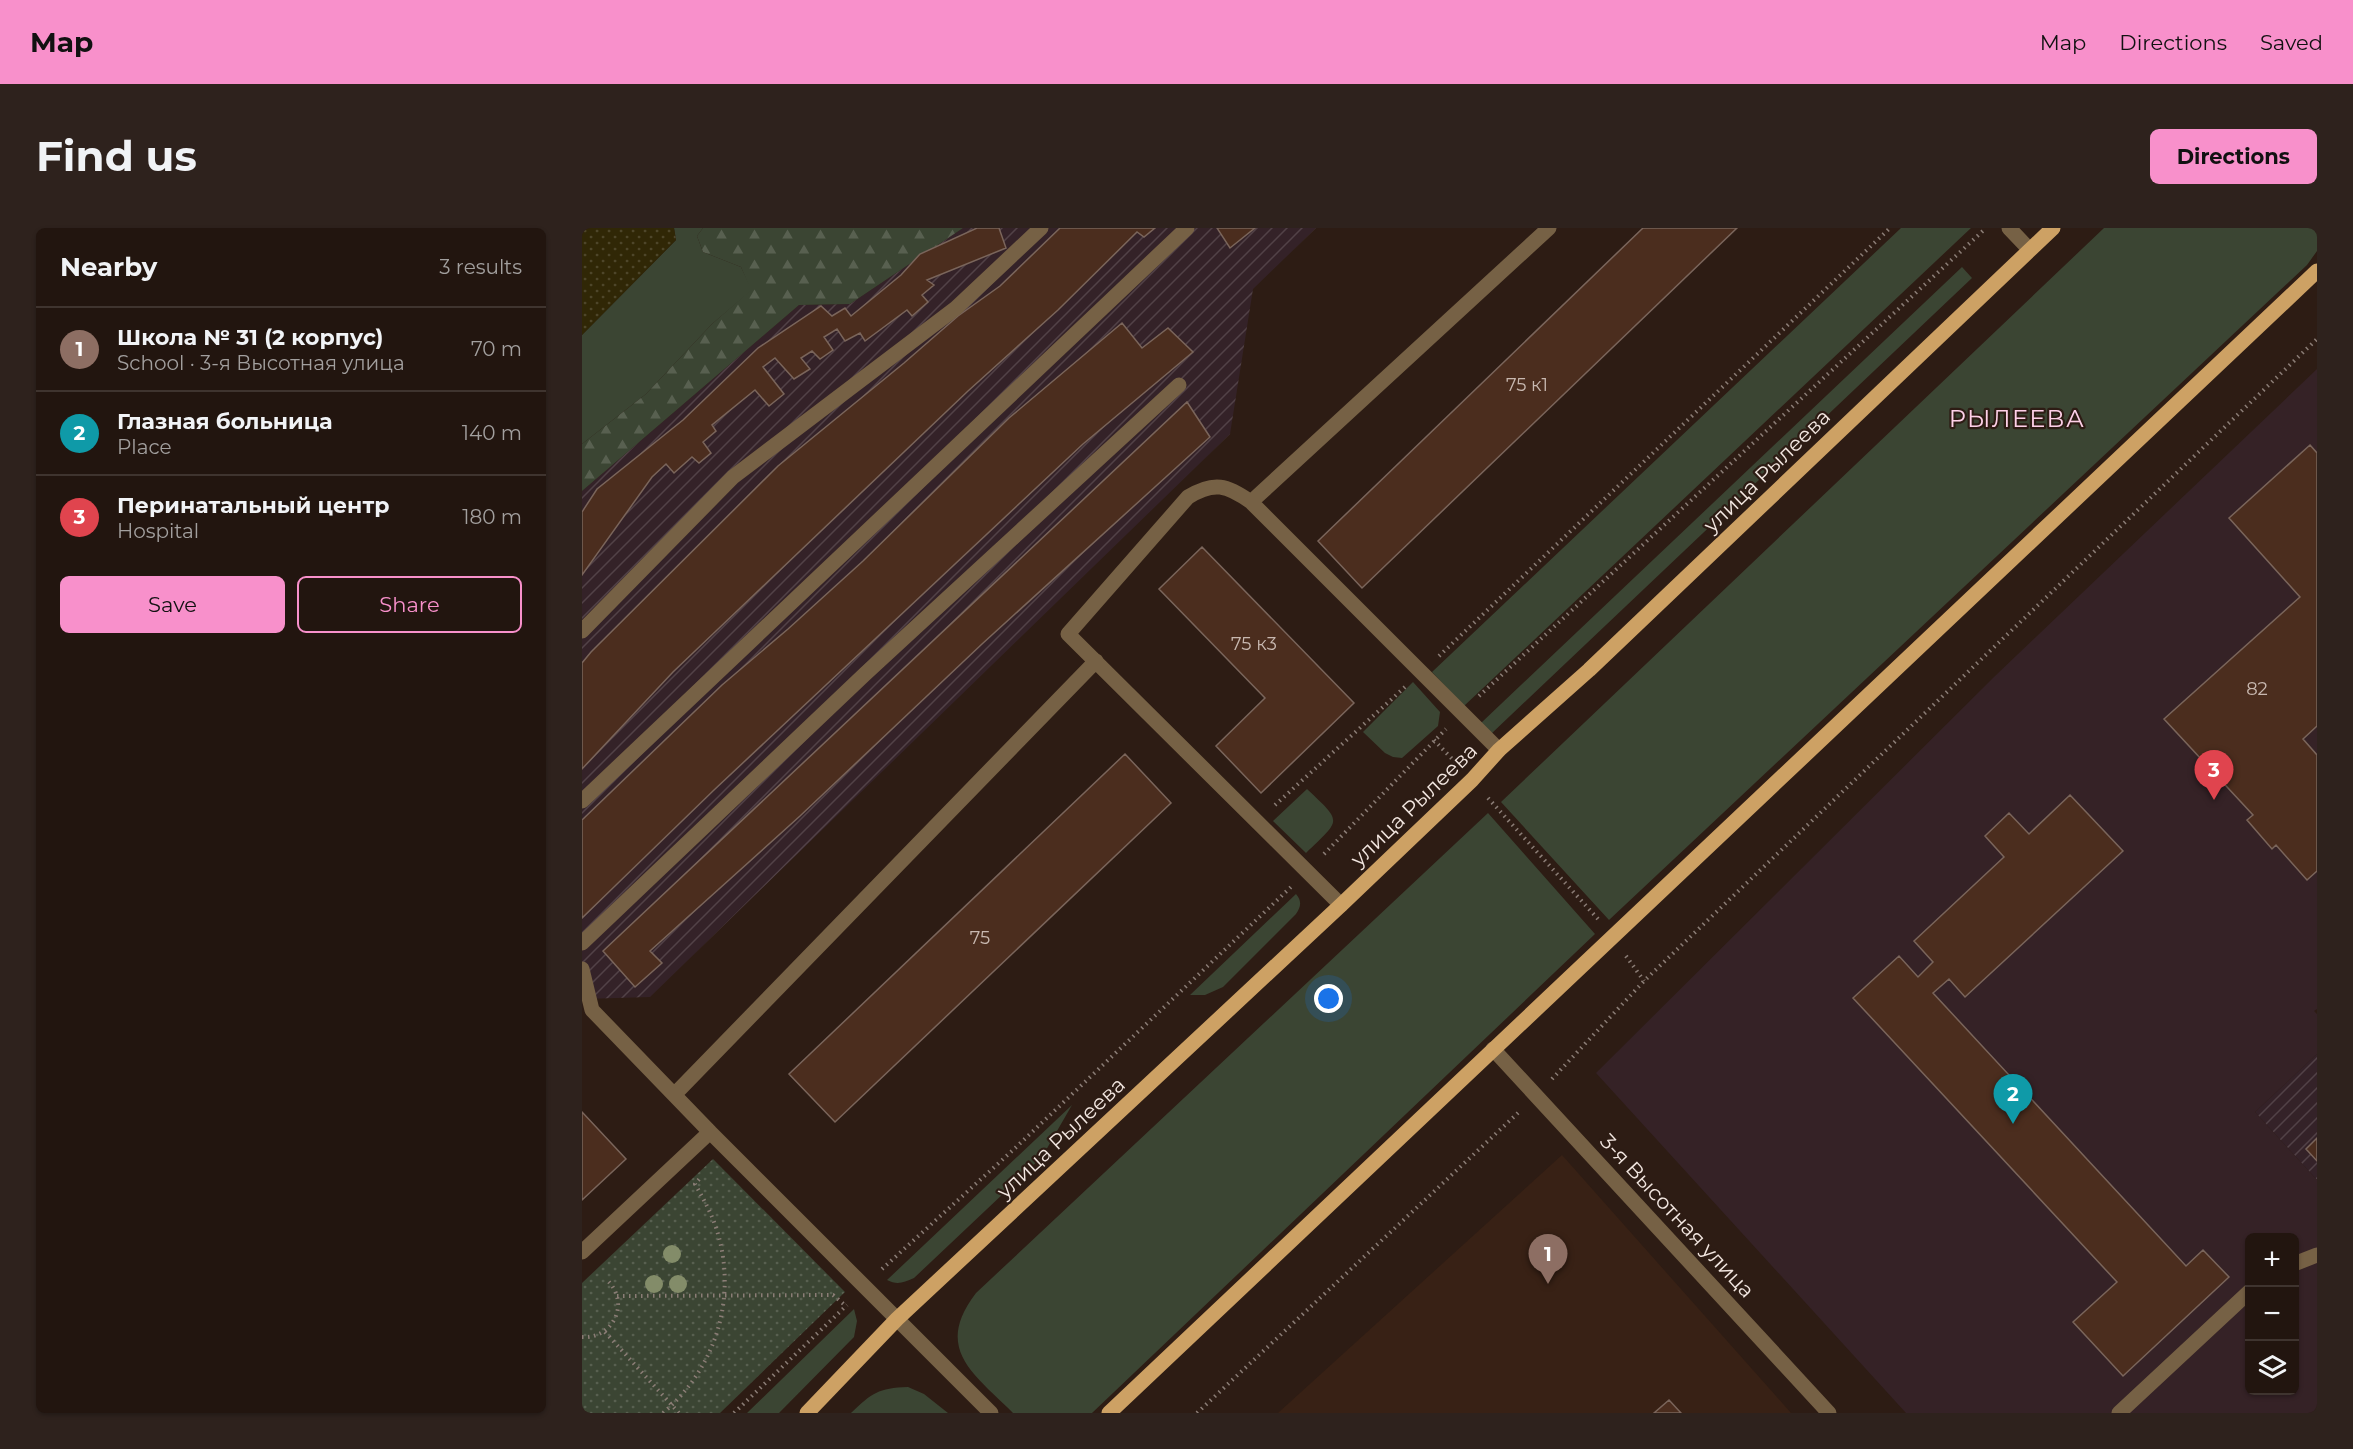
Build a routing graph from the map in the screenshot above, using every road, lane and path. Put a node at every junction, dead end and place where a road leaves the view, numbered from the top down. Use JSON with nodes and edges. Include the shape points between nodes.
{"nodes":[{"id":1,"x":1041,"y":228,"type":"edge"},
{"id":2,"x":1187,"y":228,"type":"edge"},
{"id":3,"x":1550,"y":228,"type":"edge"},
{"id":4,"x":1890,"y":228,"type":"edge"},
{"id":5,"x":1985,"y":228,"type":"edge"},
{"id":6,"x":2009,"y":228,"type":"edge"},
{"id":7,"x":2053,"y":228,"type":"edge"},
{"id":8,"x":2029,"y":249,"type":"junction"},
{"id":9,"x":2317,"y":271,"type":"edge"},
{"id":10,"x":2317,"y":339,"type":"edge"},
{"id":11,"x":1179,"y":385,"type":"dead end"},
{"id":12,"x":1251,"y":502,"type":"junction"},
{"id":13,"x":582,"y":631,"type":"edge"},
{"id":14,"x":1096,"y":661,"type":"junction"},
{"id":15,"x":1421,"y":672,"type":"junction"},
{"id":16,"x":1461,"y":713,"type":"junction"},
{"id":17,"x":1434,"y":740,"type":"junction"},
{"id":18,"x":1499,"y":750,"type":"junction"},
{"id":19,"x":1472,"y":780,"type":"junction"},
{"id":20,"x":582,"y":801,"type":"edge"},
{"id":21,"x":1256,"y":822,"type":"junction"},
{"id":22,"x":1307,"y":872,"type":"junction"},
{"id":23,"x":1341,"y":905,"type":"junction"},
{"id":24,"x":1613,"y":936,"type":"junction"},
{"id":25,"x":582,"y":943,"type":"edge"},
{"id":26,"x":582,"y":969,"type":"edge"},
{"id":27,"x":1644,"y":981,"type":"junction"},
{"id":28,"x":587,"y":1012,"type":"edge"},
{"id":29,"x":1493,"y":1049,"type":"junction"},
{"id":30,"x":675,"y":1094,"type":"junction"},
{"id":31,"x":1536,"y":1096,"type":"junction"},
{"id":32,"x":710,"y":1132,"type":"junction"},
{"id":33,"x":695,"y":1184,"type":"dead end"},
{"id":34,"x":582,"y":1252,"type":"edge"},
{"id":35,"x":2317,"y":1255,"type":"edge"},
{"id":36,"x":2299,"y":1262,"type":"edge"},
{"id":37,"x":608,"y":1280,"type":"dead end"},
{"id":38,"x":865,"y":1287,"type":"junction"},
{"id":39,"x":618,"y":1296,"type":"junction"},
{"id":40,"x":725,"y":1296,"type":"junction"},
{"id":41,"x":2245,"y":1296,"type":"edge"},
{"id":42,"x":846,"y":1306,"type":"junction"},
{"id":43,"x":897,"y":1319,"type":"junction"},
{"id":44,"x":605,"y":1332,"type":"junction"},
{"id":45,"x":582,"y":1337,"type":"edge"},
{"id":46,"x":672,"y":1405,"type":"junction"},
{"id":47,"x":663,"y":1413,"type":"edge"},
{"id":48,"x":679,"y":1413,"type":"edge"},
{"id":49,"x":734,"y":1413,"type":"edge"},
{"id":50,"x":807,"y":1413,"type":"edge"},
{"id":51,"x":991,"y":1413,"type":"edge"},
{"id":52,"x":1109,"y":1413,"type":"edge"},
{"id":53,"x":1197,"y":1413,"type":"edge"},
{"id":54,"x":1829,"y":1413,"type":"edge"},
{"id":55,"x":2119,"y":1413,"type":"edge"}],
"edges":[{"from":1,"to":13,"type":"street","via":[[956,308],[733,477]]},
{"from":2,"to":20,"type":"street"},
{"from":3,"to":12,"type":"street"},
{"from":4,"to":15,"type":"path"},
{"from":5,"to":16,"type":"path"},
{"from":6,"to":8,"type":"street"},
{"from":7,"to":8,"type":"main road","name":"улица Рылеева"},
{"from":8,"to":18,"type":"main road","name":"улица Рылеева","via":[[1589,670]]},
{"from":9,"to":24,"type":"main road"},
{"from":10,"to":27,"type":"path"},
{"from":11,"to":25,"type":"street","via":[[865,674]]},
{"from":12,"to":14,"type":"street","via":[[1219,486],[1188,497],[1068,634]]},
{"from":12,"to":15,"type":"street"},
{"from":14,"to":21,"type":"street"},
{"from":14,"to":30,"type":"street"},
{"from":15,"to":16,"type":"street"},
{"from":15,"to":21,"type":"path"},
{"from":16,"to":17,"type":"path"},
{"from":16,"to":18,"type":"street"},
{"from":17,"to":19,"type":"path"},
{"from":17,"to":22,"type":"path"},
{"from":18,"to":19,"type":"main road","name":"улица Рылеева"},
{"from":19,"to":23,"type":"main road","name":"улица Рылеева"},
{"from":19,"to":24,"type":"path"},
{"from":21,"to":22,"type":"street"},
{"from":22,"to":23,"type":"street"},
{"from":22,"to":38,"type":"path"},
{"from":23,"to":43,"type":"main road","name":"улица Рылеева"},
{"from":24,"to":27,"type":"path"},
{"from":24,"to":29,"type":"main road"},
{"from":26,"to":28,"type":"street"},
{"from":27,"to":31,"type":"path"},
{"from":28,"to":30,"type":"street"},
{"from":29,"to":31,"type":"street","name":"3-я Высотная улица"},
{"from":29,"to":52,"type":"main road"},
{"from":30,"to":32,"type":"street"},
{"from":31,"to":53,"type":"path"},
{"from":31,"to":54,"type":"street","name":"3-я Высотная улица"},
{"from":32,"to":34,"type":"street"},
{"from":32,"to":38,"type":"street"},
{"from":33,"to":40,"type":"path","via":[[718,1234]]},
{"from":35,"to":36,"type":"street"},
{"from":37,"to":39,"type":"path"},
{"from":38,"to":42,"type":"path"},
{"from":38,"to":43,"type":"street"},
{"from":39,"to":40,"type":"path"},
{"from":39,"to":44,"type":"path","via":[[616,1318]]},
{"from":40,"to":42,"type":"path","via":[[833,1295]]},
{"from":40,"to":46,"type":"path","via":[[709,1354],[693,1382]]},
{"from":41,"to":55,"type":"street"},
{"from":42,"to":49,"type":"path"},
{"from":43,"to":50,"type":"main road","name":"улица Рылеева"},
{"from":43,"to":51,"type":"street"},
{"from":44,"to":45,"type":"path"},
{"from":44,"to":46,"type":"path"},
{"from":46,"to":47,"type":"path"},
{"from":46,"to":48,"type":"path"}]}
